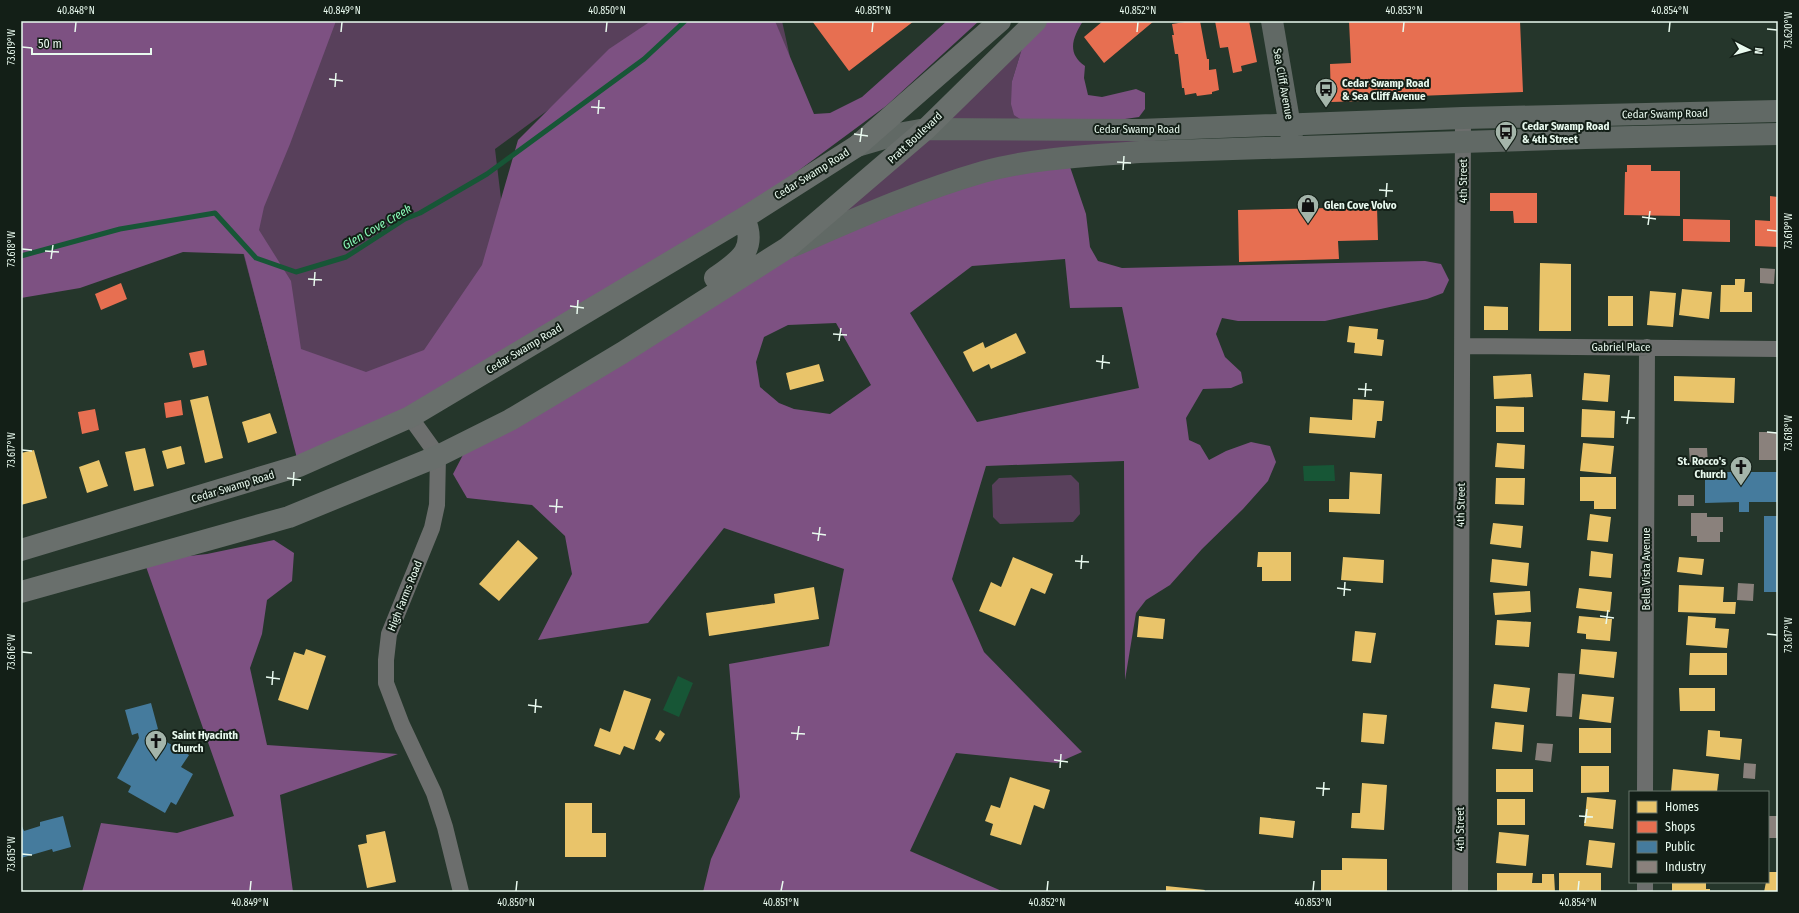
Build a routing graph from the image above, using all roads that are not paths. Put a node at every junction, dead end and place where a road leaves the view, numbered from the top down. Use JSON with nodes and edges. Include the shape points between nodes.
{"nodes":[{"id":1,"x":1000,"y":21,"type":"edge"},
{"id":2,"x":1036,"y":21,"type":"edge"},
{"id":3,"x":1272,"y":21,"type":"edge"},
{"id":4,"x":1778,"y":112,"type":"edge"},
{"id":5,"x":1463,"y":118,"type":"junction"},
{"id":6,"x":1279,"y":125,"type":"junction"},
{"id":7,"x":926,"y":129,"type":"junction"},
{"id":8,"x":1778,"y":134,"type":"edge"},
{"id":9,"x":1462,"y":143,"type":"junction"},
{"id":10,"x":857,"y":146,"type":"junction"},
{"id":11,"x":1294,"y":147,"type":"junction"},
{"id":12,"x":1171,"y":151,"type":"junction"},
{"id":13,"x":744,"y":218,"type":"junction"},
{"id":14,"x":788,"y":248,"type":"junction"},
{"id":15,"x":1463,"y":346,"type":"junction"},
{"id":16,"x":1647,"y":347,"type":"junction"},
{"id":17,"x":1778,"y":348,"type":"edge"},
{"id":18,"x":602,"y":364,"type":"junction"},
{"id":19,"x":410,"y":417,"type":"junction"},
{"id":20,"x":438,"y":456,"type":"junction"},
{"id":21,"x":21,"y":550,"type":"edge"},
{"id":22,"x":21,"y":592,"type":"edge"},
{"id":23,"x":1645,"y":791,"type":"edge"},
{"id":24,"x":461,"y":892,"type":"edge"},
{"id":25,"x":1460,"y":892,"type":"edge"}],
"edges":[{"from":1,"to":10,"type":"main road"},
{"from":2,"to":7,"type":"main road","name":"Pratt Boulevard"},
{"from":3,"to":6,"type":"main road","name":"Sea Cliff Avenue"},
{"from":4,"to":5,"type":"main road","name":"Cedar Swamp Road"},
{"from":5,"to":6,"type":"main road","name":"Cedar Swamp Road"},
{"from":5,"to":9,"type":"street","name":"4th Street"},
{"from":6,"to":7,"type":"main road","name":"Cedar Swamp Road","via":[[1139,130]]},
{"from":6,"to":11,"type":"main road","name":"Sea Cliff Avenue"},
{"from":6,"to":12,"type":"main road","via":[[1262,137],[1185,139],[1178,142]]},
{"from":7,"to":10,"type":"main road","name":"Cedar Swamp Road"},
{"from":7,"to":14,"type":"main road","name":"Pratt Boulevard"},
{"from":8,"to":9,"type":"main road","name":"Cedar Swamp Road"},
{"from":9,"to":11,"type":"main road","name":"Cedar Swamp Road"},
{"from":9,"to":15,"type":"street","name":"4th Street"},
{"from":10,"to":13,"type":"main road","name":"Cedar Swamp Road"},
{"from":11,"to":12,"type":"main road","name":"Cedar Swamp Road"},
{"from":12,"to":14,"type":"main road","name":"Cedar Swamp Road","via":[[1091,155],[1034,162],[984,172],[913,195]]},
{"from":13,"to":18,"type":"main road","via":[[750,230],[750,238],[739,261],[652,318]]},
{"from":13,"to":19,"type":"main road","name":"Cedar Swamp Road"},
{"from":14,"to":18,"type":"main road","name":"Cedar Swamp Road"},
{"from":15,"to":16,"type":"street","name":"Gabriel Place"},
{"from":15,"to":25,"type":"street","name":"4th Street"},
{"from":16,"to":17,"type":"street","name":"Gabriel Place"},
{"from":16,"to":23,"type":"street","name":"Bella Vista Avenue"},
{"from":18,"to":20,"type":"main road","name":"Cedar Swamp Road","via":[[510,420]]},
{"from":19,"to":20,"type":"street"},
{"from":19,"to":21,"type":"main road","name":"Cedar Swamp Road","via":[[299,466]]},
{"from":20,"to":22,"type":"main road","name":"Cedar Swamp Road","via":[[289,517]]},
{"from":20,"to":24,"type":"street","name":"High Farms Road","via":[[437,505],[432,528],[389,634],[386,683],[402,726],[434,793]]}]}
